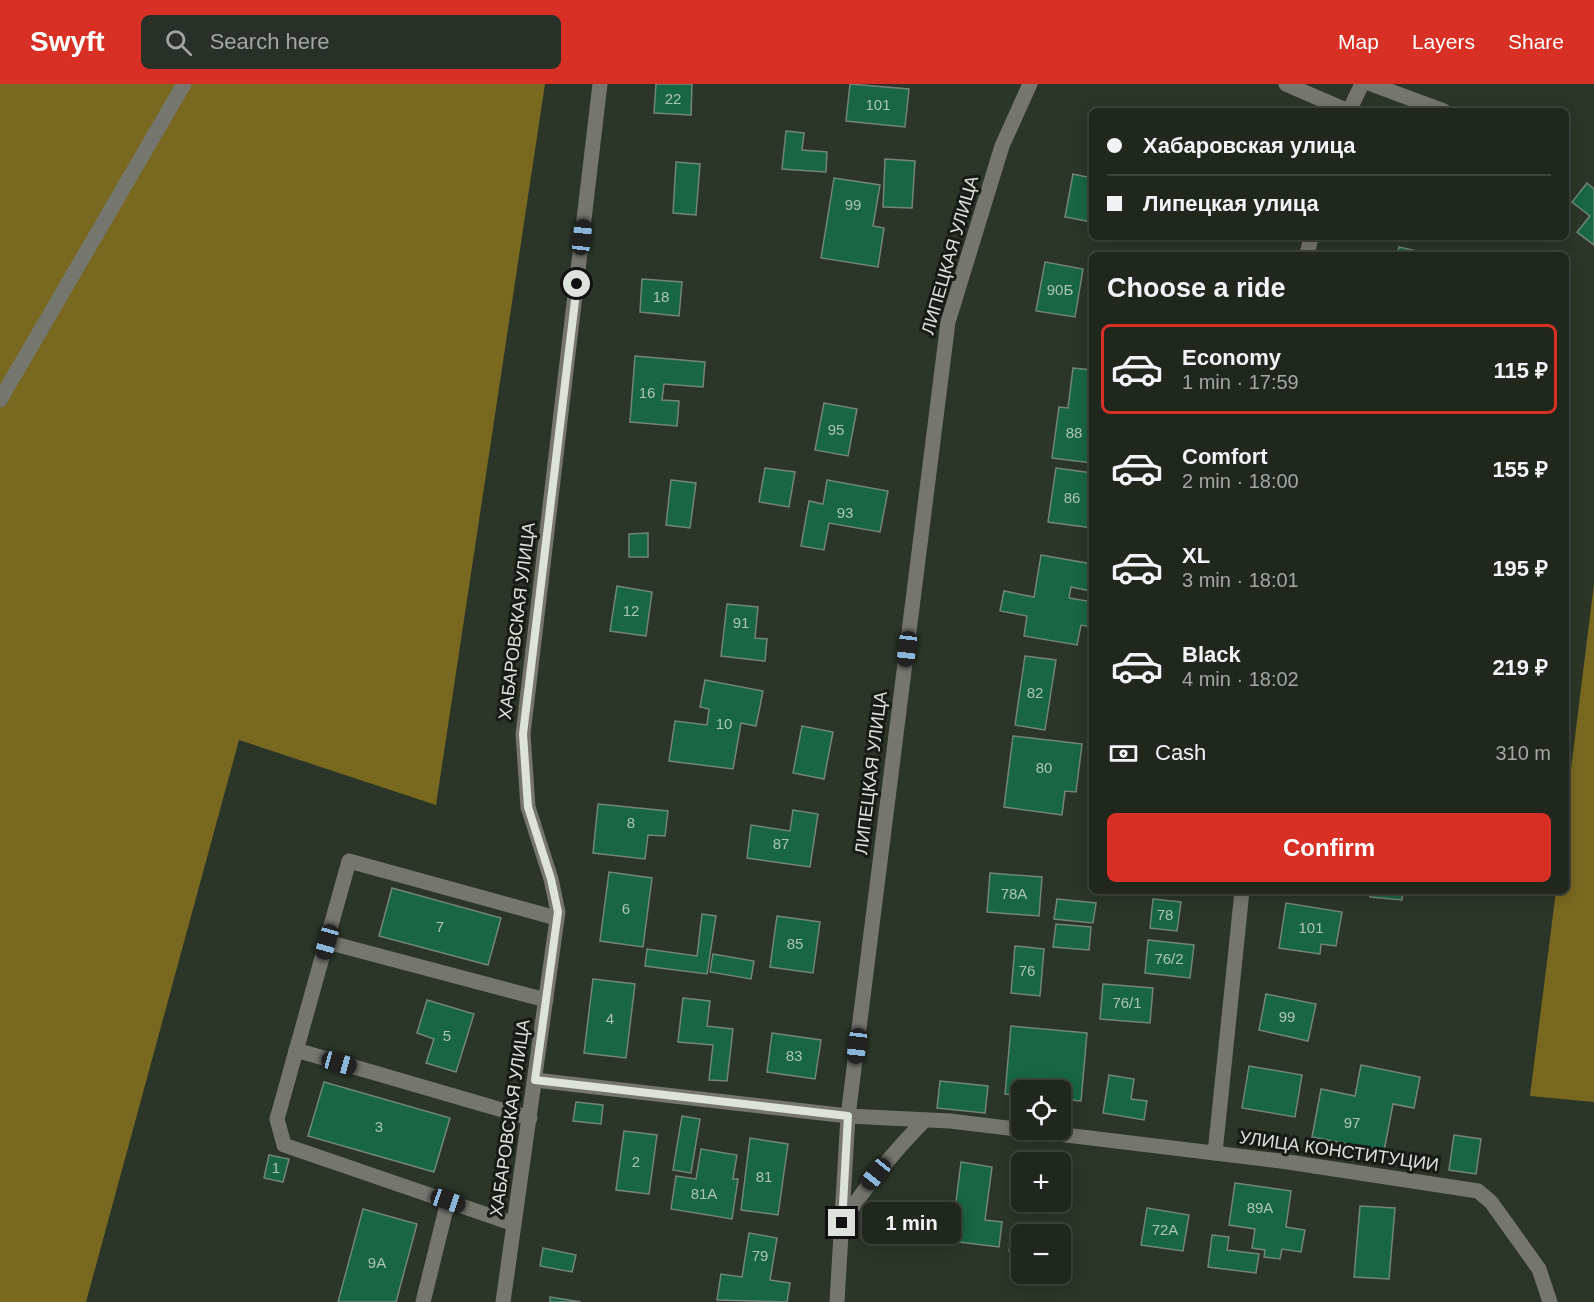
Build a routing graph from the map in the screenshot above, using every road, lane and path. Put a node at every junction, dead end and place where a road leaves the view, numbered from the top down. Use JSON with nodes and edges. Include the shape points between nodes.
{"nodes":[{"id":1,"x":184,"y":84,"type":"edge"},
{"id":2,"x":600,"y":84,"type":"edge"},
{"id":3,"x":1030,"y":84,"type":"edge"},
{"id":4,"x":1287,"y":84,"type":"edge"},
{"id":5,"x":1362,"y":84,"type":"edge"},
{"id":6,"x":1371,"y":84,"type":"edge"},
{"id":7,"x":1341,"y":108,"type":"edge"},
{"id":8,"x":1350,"y":108,"type":"edge"},
{"id":9,"x":1436,"y":108,"type":"edge"},
{"id":10,"x":0,"y":400,"type":"edge"},
{"id":11,"x":1242,"y":894,"type":"edge"},
{"id":12,"x":556,"y":918,"type":"junction"},
{"id":13,"x":327,"y":942,"type":"junction"},
{"id":14,"x":546,"y":1000,"type":"junction"},
{"id":15,"x":296,"y":1050,"type":"junction"},
{"id":16,"x":535,"y":1080,"type":"junction"},
{"id":17,"x":848,"y":1116,"type":"junction"},
{"id":18,"x":530,"y":1118,"type":"junction"},
{"id":19,"x":925,"y":1120,"type":"junction"},
{"id":20,"x":1215,"y":1153,"type":"junction"},
{"id":21,"x":448,"y":1201,"type":"junction"},
{"id":22,"x":842,"y":1223,"type":"junction"},
{"id":23,"x":514,"y":1224,"type":"junction"},
{"id":24,"x":423,"y":1302,"type":"edge"},
{"id":25,"x":503,"y":1302,"type":"edge"},
{"id":26,"x":837,"y":1302,"type":"edge"},
{"id":27,"x":1550,"y":1302,"type":"edge"}],
"edges":[{"from":1,"to":10,"type":"street"},
{"from":2,"to":12,"type":"street","name":"ХАБАРОВСКАЯ УЛИЦА","via":[[523,734],[528,807],[551,879]]},
{"from":3,"to":17,"type":"street","name":"ЛИПЕЦКАЯ УЛИЦА","via":[[1002,146],[948,322]]},
{"from":4,"to":7,"type":"street"},
{"from":5,"to":8,"type":"street"},
{"from":6,"to":9,"type":"street"},
{"from":11,"to":20,"type":"street","name":"УЛИЦА КОНСТИТУЦИИ"},
{"from":12,"to":13,"type":"street","via":[[350,861]]},
{"from":12,"to":14,"type":"street","name":"ХАБАРОВСКАЯ УЛИЦА"},
{"from":13,"to":14,"type":"street"},
{"from":13,"to":15,"type":"street"},
{"from":14,"to":16,"type":"street","name":"ХАБАРОВСКАЯ УЛИЦА"},
{"from":15,"to":18,"type":"street"},
{"from":15,"to":21,"type":"street","via":[[277,1119],[284,1144]]},
{"from":16,"to":17,"type":"street"},
{"from":16,"to":18,"type":"street","name":"ХАБАРОВСКАЯ УЛИЦА"},
{"from":17,"to":19,"type":"street"},
{"from":17,"to":22,"type":"street","name":"ЛИПЕЦКАЯ УЛИЦА"},
{"from":18,"to":23,"type":"street","name":"ХАБАРОВСКАЯ УЛИЦА"},
{"from":19,"to":20,"type":"street"},
{"from":19,"to":22,"type":"street","via":[[890,1156]]},
{"from":20,"to":27,"type":"street","name":"УЛИЦА КОНСТИТУЦИИ","via":[[1478,1191],[1491,1202],[1539,1269]]},
{"from":21,"to":23,"type":"street"},
{"from":21,"to":24,"type":"street"},
{"from":22,"to":26,"type":"street","name":"ЛИПЕЦКАЯ УЛИЦА"},
{"from":23,"to":25,"type":"street","name":"ХАБАРОВСКАЯ УЛИЦА"}]}
